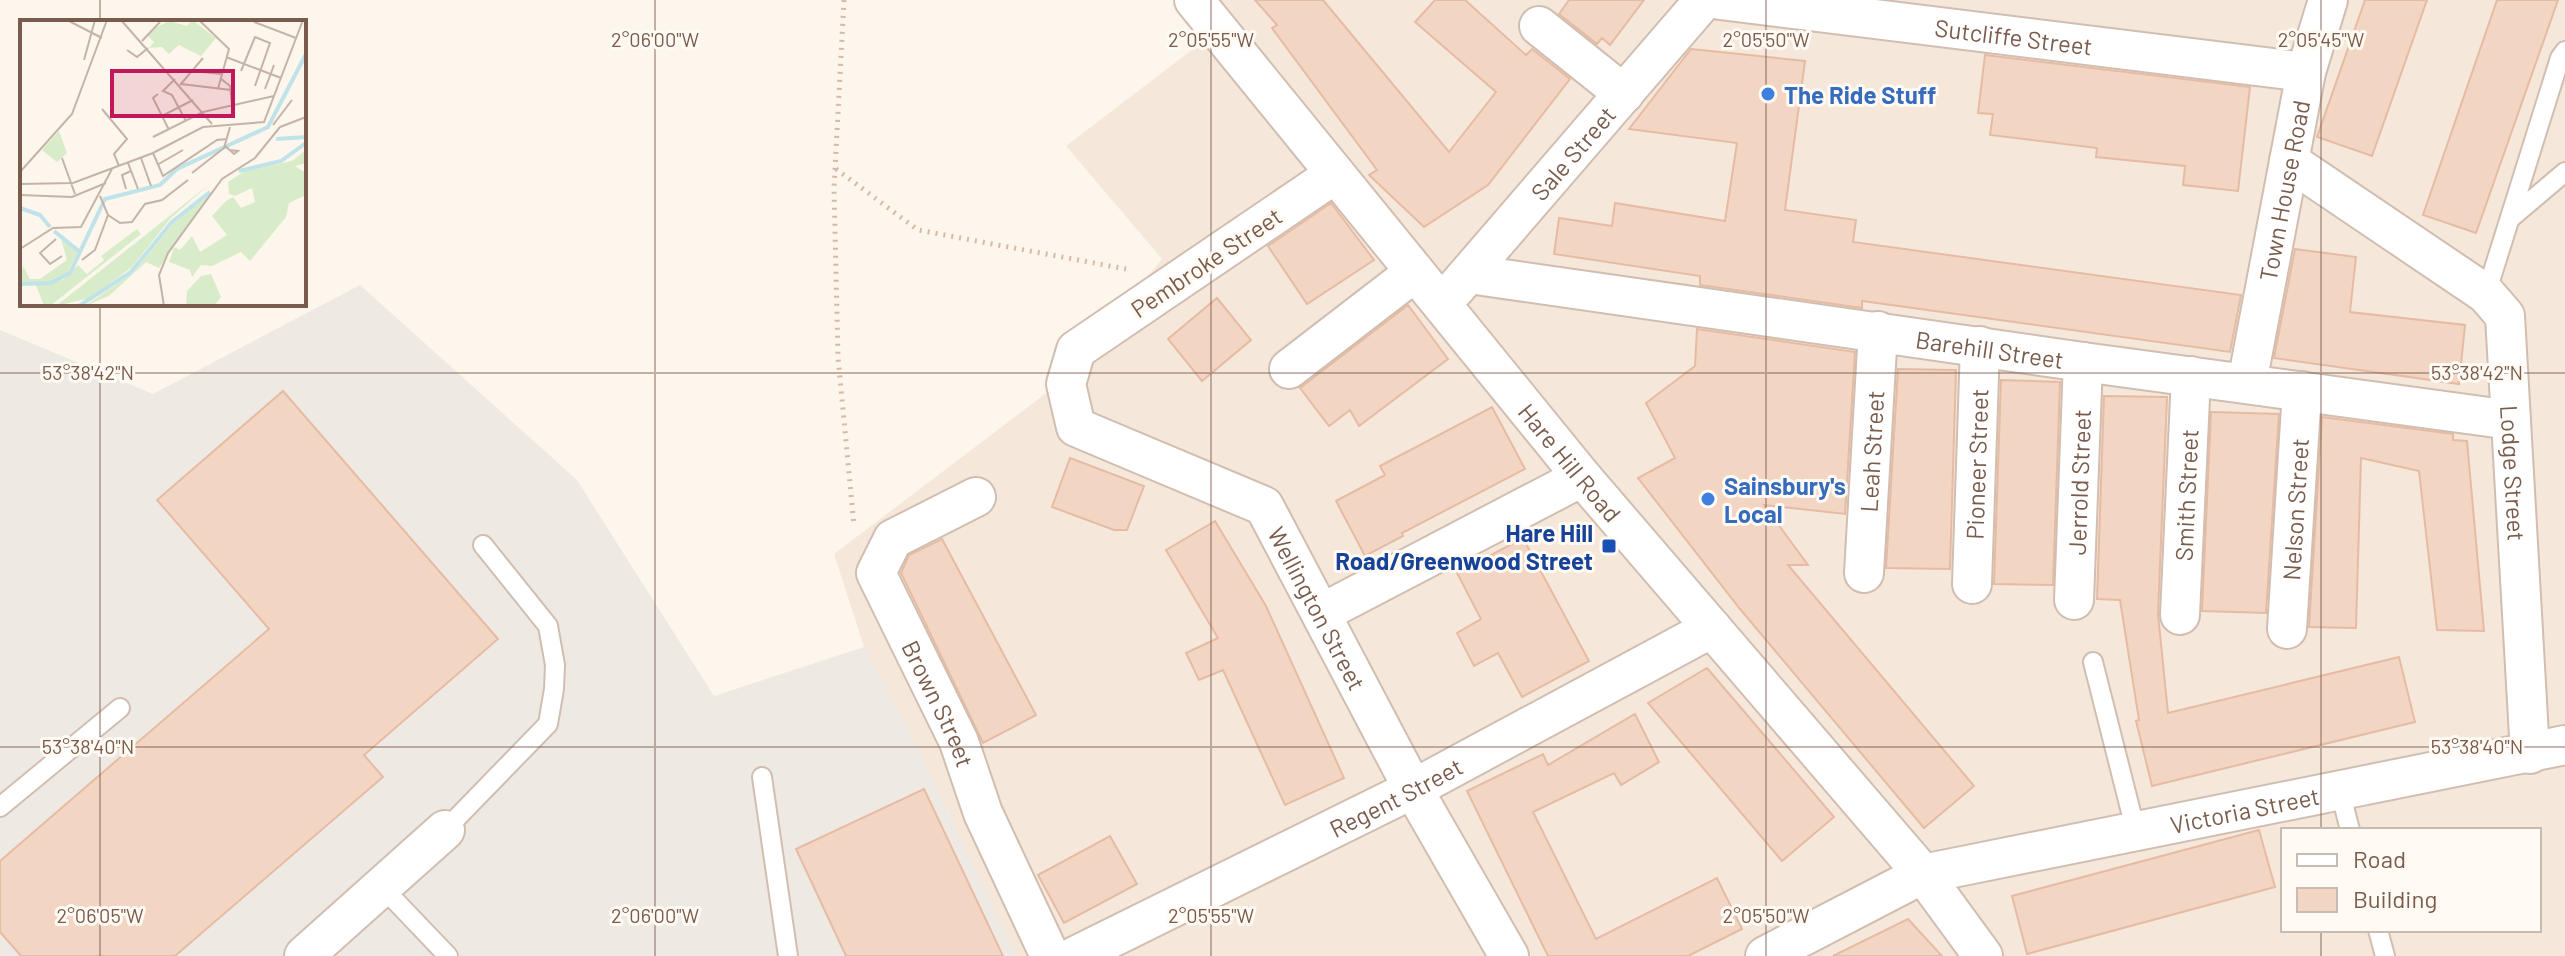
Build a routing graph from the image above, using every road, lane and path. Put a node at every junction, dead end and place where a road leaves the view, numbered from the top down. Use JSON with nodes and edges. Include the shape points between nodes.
{"nodes":[{"id":1,"x":844,"y":0,"type":"edge"},
{"id":2,"x":1194,"y":0,"type":"edge"},
{"id":3,"x":1704,"y":0,"type":"edge"},
{"id":4,"x":1720,"y":0,"type":"edge"},
{"id":5,"x":2328,"y":0,"type":"edge"},
{"id":6,"x":1539,"y":26,"type":"dead end"},
{"id":7,"x":2565,"y":51,"type":"edge"},
{"id":8,"x":2306,"y":72,"type":"junction"},
{"id":9,"x":1624,"y":94,"type":"junction"},
{"id":10,"x":2289,"y":161,"type":"junction"},
{"id":11,"x":835,"y":168,"type":"junction"},
{"id":12,"x":2565,"y":172,"type":"edge"},
{"id":13,"x":1335,"y":174,"type":"junction"},
{"id":14,"x":2510,"y":219,"type":"junction"},
{"id":15,"x":1415,"y":272,"type":"junction"},
{"id":16,"x":1469,"y":274,"type":"junction"},
{"id":17,"x":1182,"y":278,"type":"junction"},
{"id":18,"x":2486,"y":294,"type":"junction"},
{"id":19,"x":1441,"y":303,"type":"junction"},
{"id":20,"x":1878,"y":331,"type":"junction"},
{"id":21,"x":1980,"y":346,"type":"junction"},
{"id":22,"x":1076,"y":350,"type":"joint"},
{"id":23,"x":2083,"y":362,"type":"junction"},
{"id":24,"x":1289,"y":369,"type":"dead end"},
{"id":25,"x":2191,"y":376,"type":"junction"},
{"id":26,"x":2247,"y":383,"type":"junction"},
{"id":27,"x":2302,"y":391,"type":"junction"},
{"id":28,"x":2511,"y":420,"type":"junction"},
{"id":29,"x":1582,"y":477,"type":"junction"},
{"id":30,"x":976,"y":497,"type":"dead end"},
{"id":31,"x":855,"y":538,"type":"dead end"},
{"id":32,"x":483,"y":545,"type":"dead end"},
{"id":33,"x":1864,"y":573,"type":"dead end"},
{"id":34,"x":1972,"y":584,"type":"dead end"},
{"id":35,"x":2074,"y":600,"type":"dead end"},
{"id":36,"x":1322,"y":613,"type":"junction"},
{"id":37,"x":2180,"y":615,"type":"dead end"},
{"id":38,"x":1712,"y":628,"type":"junction"},
{"id":39,"x":2287,"y":629,"type":"dead end"},
{"id":40,"x":2093,"y":662,"type":"dead end"},
{"id":41,"x":120,"y":708,"type":"dead end"},
{"id":42,"x":2554,"y":752,"type":"edge"},
{"id":43,"x":762,"y":777,"type":"dead end"},
{"id":44,"x":1413,"y":789,"type":"junction"},
{"id":45,"x":2340,"y":791,"type":"junction"},
{"id":46,"x":1,"y":804,"type":"edge"},
{"id":47,"x":2349,"y":828,"type":"edge"},
{"id":48,"x":445,"y":830,"type":"joint"},
{"id":49,"x":2136,"y":832,"type":"junction"},
{"id":50,"x":1923,"y":874,"type":"junction"},
{"id":51,"x":383,"y":888,"type":"junction"},
{"id":52,"x":2379,"y":932,"type":"edge"},
{"id":53,"x":304,"y":956,"type":"edge"},
{"id":54,"x":448,"y":956,"type":"edge"},
{"id":55,"x":788,"y":956,"type":"edge"},
{"id":56,"x":1050,"y":956,"type":"edge"},
{"id":57,"x":1075,"y":956,"type":"edge"},
{"id":58,"x":1509,"y":956,"type":"edge"},
{"id":59,"x":1765,"y":956,"type":"edge"},
{"id":60,"x":1983,"y":956,"type":"edge"},
{"id":61,"x":2385,"y":956,"type":"edge"}],
"edges":[{"from":1,"to":11,"type":"path"},
{"from":2,"to":13,"type":"street","name":"Hare Hill Road"},
{"from":3,"to":9,"type":"street","name":"Sale Street"},
{"from":4,"to":8,"type":"street","name":"Sutcliffe Street"},
{"from":5,"to":8,"type":"street","name":"Town House Road"},
{"from":6,"to":9,"type":"street"},
{"from":7,"to":14,"type":"lane"},
{"from":8,"to":10,"type":"street","name":"Town House Road"},
{"from":9,"to":16,"type":"street","name":"Sale Street"},
{"from":10,"to":18,"type":"street","name":"Lodge Street"},
{"from":10,"to":26,"type":"street","name":"Town House Road"},
{"from":11,"to":17,"type":"path","via":[[918,230]]},
{"from":11,"to":31,"type":"path","via":[[838,357]]},
{"from":12,"to":14,"type":"lane"},
{"from":13,"to":15,"type":"street","name":"Hare Hill Road"},
{"from":13,"to":17,"type":"street","name":"Pembroke Street"},
{"from":14,"to":18,"type":"lane"},
{"from":15,"to":19,"type":"street","name":"Hare Hill Road"},
{"from":15,"to":24,"type":"street"},
{"from":16,"to":19,"type":"street","name":"Sale Street"},
{"from":16,"to":20,"type":"street","name":"Barehill Street"},
{"from":17,"to":22,"type":"street","name":"Pembroke Street"},
{"from":18,"to":28,"type":"street","name":"Lodge Street","via":[[2505,316]]},
{"from":19,"to":29,"type":"street","name":"Hare Hill Road"},
{"from":20,"to":21,"type":"street","name":"Barehill Street"},
{"from":20,"to":33,"type":"street","name":"Leah Street"},
{"from":21,"to":23,"type":"street","name":"Barehill Street"},
{"from":21,"to":34,"type":"street","name":"Pioneer Street"},
{"from":22,"to":36,"type":"street","name":"Wellington Street","via":[[1066,384],[1076,427],[1264,506]]},
{"from":23,"to":25,"type":"street","name":"Barehill Street"},
{"from":23,"to":35,"type":"street","name":"Jerrold Street"},
{"from":25,"to":26,"type":"street","name":"Barehill Street"},
{"from":25,"to":37,"type":"street","name":"Smith Street"},
{"from":26,"to":27,"type":"street","name":"Barehill Street"},
{"from":27,"to":28,"type":"street","name":"Barehill Street"},
{"from":27,"to":39,"type":"street","name":"Nelson Street"},
{"from":28,"to":42,"type":"street","name":"Lodge Street"},
{"from":29,"to":36,"type":"street"},
{"from":29,"to":38,"type":"street","name":"Hare Hill Road"},
{"from":30,"to":56,"type":"street","name":"Brown Street","via":[[893,539],[876,573],[959,742],[983,813]]},
{"from":32,"to":48,"type":"lane","via":[[548,626],[554,689],[548,724]]},
{"from":36,"to":44,"type":"street","name":"Wellington Street"},
{"from":38,"to":44,"type":"street","name":"Regent Street"},
{"from":38,"to":50,"type":"street","name":"Hare Hill Road"},
{"from":40,"to":49,"type":"lane"},
{"from":41,"to":46,"type":"lane"},
{"from":42,"to":45,"type":"street","name":"Victoria Street"},
{"from":43,"to":55,"type":"lane"},
{"from":44,"to":57,"type":"street","name":"Regent Street"},
{"from":44,"to":58,"type":"street","name":"Wellington Street"},
{"from":45,"to":47,"type":"lane"},
{"from":45,"to":49,"type":"street","name":"Victoria Street"},
{"from":48,"to":51,"type":"street"},
{"from":49,"to":50,"type":"street","name":"Victoria Street"},
{"from":50,"to":59,"type":"street","name":"Victoria Street"},
{"from":50,"to":60,"type":"street","name":"Hare Hill Road"},
{"from":51,"to":53,"type":"street"},
{"from":51,"to":54,"type":"lane"},
{"from":52,"to":61,"type":"lane"}]}
